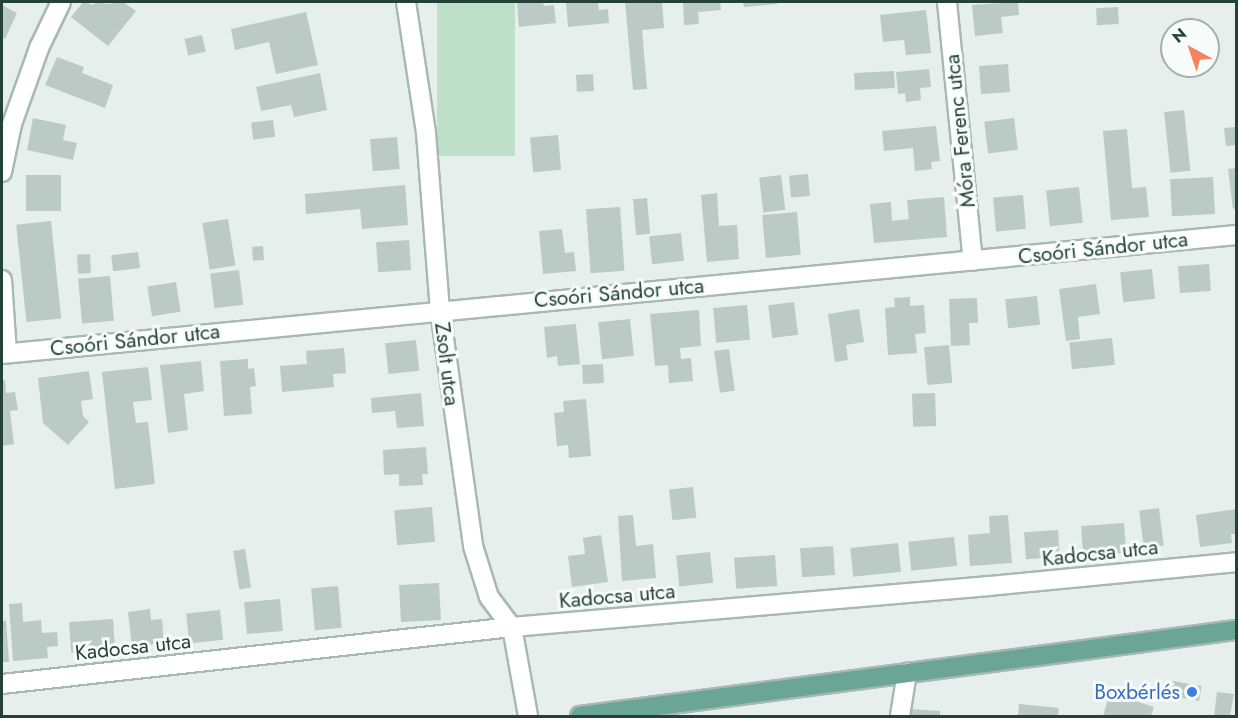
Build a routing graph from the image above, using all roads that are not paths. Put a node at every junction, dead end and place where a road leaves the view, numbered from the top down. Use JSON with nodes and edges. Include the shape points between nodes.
{"nodes":[{"id":1,"x":60,"y":2,"type":"edge"},
{"id":2,"x":406,"y":2,"type":"edge"},
{"id":3,"x":946,"y":2,"type":"edge"},
{"id":4,"x":2,"y":172,"type":"edge"},
{"id":5,"x":1236,"y":235,"type":"edge"},
{"id":6,"x":973,"y":261,"type":"junction"},
{"id":7,"x":2,"y":280,"type":"edge"},
{"id":8,"x":440,"y":310,"type":"junction"},
{"id":9,"x":4,"y":354,"type":"edge"},
{"id":10,"x":1236,"y":562,"type":"edge"},
{"id":11,"x":512,"y":627,"type":"junction"},
{"id":12,"x":1236,"y":630,"type":"edge"},
{"id":13,"x":907,"y":673,"type":"junction"},
{"id":14,"x":2,"y":684,"type":"edge"},
{"id":15,"x":528,"y":717,"type":"edge"},
{"id":16,"x":580,"y":717,"type":"edge"},
{"id":17,"x":900,"y":717,"type":"edge"}],
"edges":[{"from":1,"to":4,"type":"street","via":[[12,124]]},
{"from":2,"to":8,"type":"street","name":"Zsolt utca","via":[[426,133]]},
{"from":3,"to":6,"type":"street","name":"Móra Ferenc utca"},
{"from":5,"to":6,"type":"street","name":"Csoóri Sándor utca"},
{"from":6,"to":8,"type":"street","name":"Csoóri Sándor utca"},
{"from":7,"to":9,"type":"street"},
{"from":8,"to":9,"type":"street","name":"Csoóri Sándor utca"},
{"from":8,"to":11,"type":"street","name":"Zsolt utca","via":[[473,546],[489,597]]},
{"from":10,"to":11,"type":"street","name":"Kadocsa utca"},
{"from":11,"to":14,"type":"street","name":"Kadocsa utca"},
{"from":11,"to":15,"type":"street","name":"Zsolt utca"},
{"from":12,"to":13,"type":"main road"},
{"from":13,"to":16,"type":"main road"},
{"from":13,"to":17,"type":"street"}]}
